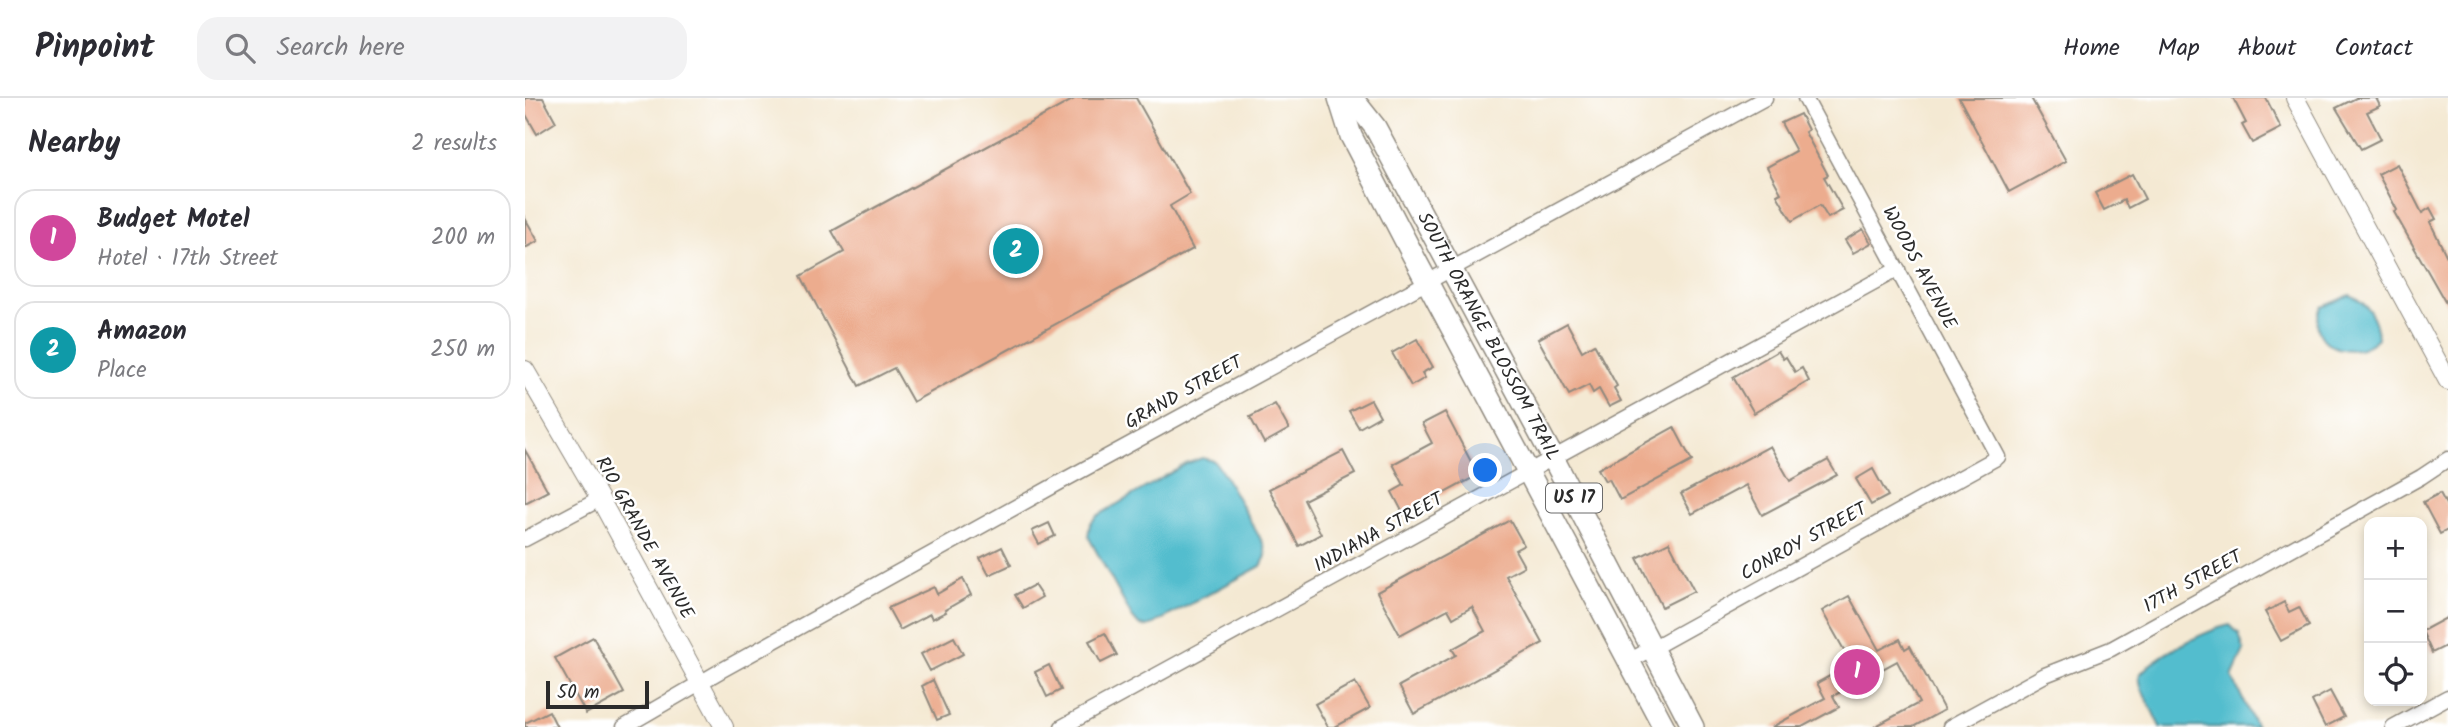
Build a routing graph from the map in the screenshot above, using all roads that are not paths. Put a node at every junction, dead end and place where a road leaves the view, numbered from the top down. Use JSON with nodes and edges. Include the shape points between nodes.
{"nodes":[{"id":1,"x":1339,"y":98,"type":"edge"},
{"id":2,"x":1352,"y":98,"type":"edge"},
{"id":3,"x":1765,"y":98,"type":"edge"},
{"id":4,"x":1805,"y":98,"type":"edge"},
{"id":5,"x":2295,"y":98,"type":"edge"},
{"id":6,"x":1898,"y":269,"type":"junction"},
{"id":7,"x":1451,"y":270,"type":"junction"},
{"id":8,"x":1427,"y":282,"type":"junction"},
{"id":9,"x":2448,"y":381,"type":"edge"},
{"id":10,"x":528,"y":382,"type":"edge"},
{"id":11,"x":1998,"y":457,"type":"joint"},
{"id":12,"x":1553,"y":458,"type":"junction"},
{"id":13,"x":2448,"y":459,"type":"edge"},
{"id":14,"x":1529,"y":472,"type":"junction"},
{"id":15,"x":600,"y":499,"type":"junction"},
{"id":16,"x":525,"y":539,"type":"edge"},
{"id":17,"x":1652,"y":648,"type":"junction"},
{"id":18,"x":1629,"y":661,"type":"junction"},
{"id":19,"x":700,"y":683,"type":"junction"},
{"id":20,"x":2448,"y":697,"type":"edge"},
{"id":21,"x":624,"y":727,"type":"edge"},
{"id":22,"x":724,"y":727,"type":"edge"},
{"id":23,"x":1062,"y":727,"type":"edge"},
{"id":24,"x":1664,"y":727,"type":"edge"},
{"id":25,"x":1693,"y":727,"type":"edge"},
{"id":26,"x":1950,"y":727,"type":"edge"},
{"id":27,"x":2393,"y":727,"type":"edge"}],
"edges":[{"from":1,"to":8,"type":"main road","name":"SOUTH ORANGE BLOSSOM TRAIL","number":"US 17","via":[[1352,136]]},
{"from":2,"to":7,"type":"main road","name":"SOUTH ORANGE BLOSSOM TRAIL","number":"US 17","via":[[1375,127]]},
{"from":3,"to":7,"type":"street","name":"GRAND STREET"},
{"from":4,"to":6,"type":"street","name":"WOODS AVENUE"},
{"from":5,"to":9,"type":"street"},
{"from":6,"to":11,"type":"street","name":"WOODS AVENUE"},
{"from":6,"to":12,"type":"street","name":"INDIANA STREET"},
{"from":7,"to":8,"type":"street","name":"GRAND STREET"},
{"from":7,"to":12,"type":"main road","name":"SOUTH ORANGE BLOSSOM TRAIL","number":"US 17"},
{"from":8,"to":14,"type":"main road","name":"SOUTH ORANGE BLOSSOM TRAIL","number":"US 17"},
{"from":8,"to":19,"type":"street","name":"GRAND STREET"},
{"from":10,"to":15,"type":"street","name":"RIO GRANDE AVENUE"},
{"from":11,"to":17,"type":"street","name":"CONROY STREET"},
{"from":12,"to":14,"type":"street","name":"INDIANA STREET"},
{"from":12,"to":17,"type":"main road","name":"SOUTH ORANGE BLOSSOM TRAIL","number":"US 17"},
{"from":13,"to":26,"type":"street","name":"17TH STREET","via":[[2111,649],[2045,675]]},
{"from":14,"to":18,"type":"main road","name":"SOUTH ORANGE BLOSSOM TRAIL","number":"US 17"},
{"from":14,"to":23,"type":"street","name":"INDIANA STREET"},
{"from":15,"to":16,"type":"street"},
{"from":15,"to":19,"type":"street","name":"RIO GRANDE AVENUE"},
{"from":17,"to":18,"type":"street","name":"CONROY STREET"},
{"from":17,"to":25,"type":"main road","name":"SOUTH ORANGE BLOSSOM TRAIL","number":"US 17"},
{"from":18,"to":24,"type":"main road","name":"SOUTH ORANGE BLOSSOM TRAIL","number":"US 17"},
{"from":19,"to":21,"type":"street","name":"GRAND STREET"},
{"from":19,"to":22,"type":"street","name":"RIO GRANDE AVENUE"},
{"from":20,"to":27,"type":"street"}]}
